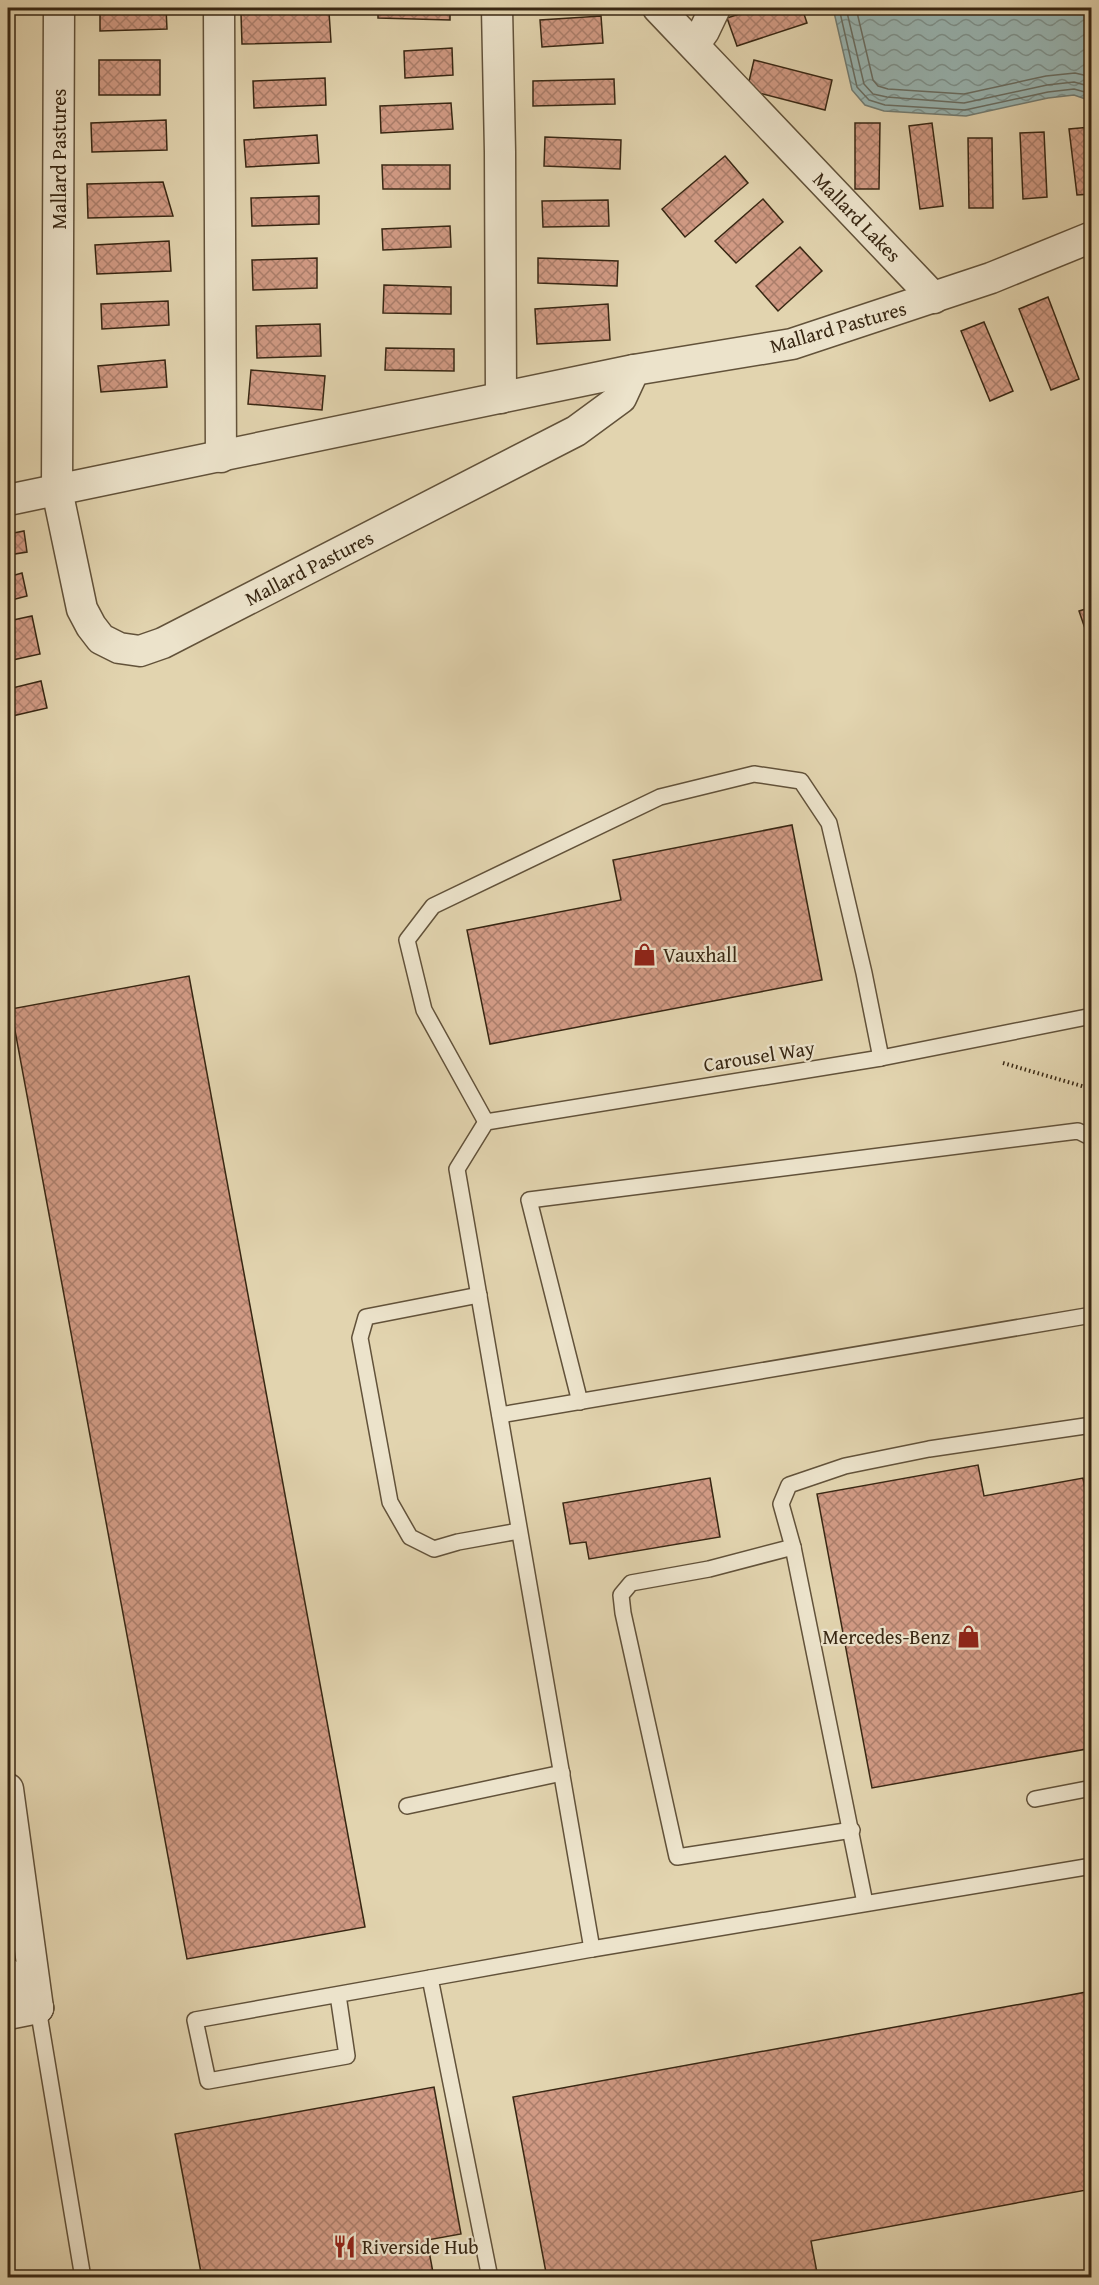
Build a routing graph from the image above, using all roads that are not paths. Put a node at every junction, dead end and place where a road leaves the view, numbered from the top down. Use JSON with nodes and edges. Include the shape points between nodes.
{"nodes":[{"id":1,"x":59,"y":8,"type":"edge"},
{"id":2,"x":219,"y":8,"type":"edge"},
{"id":3,"x":497,"y":8,"type":"edge"},
{"id":4,"x":658,"y":8,"type":"edge"},
{"id":5,"x":715,"y":8,"type":"edge"},
{"id":6,"x":694,"y":45,"type":"junction"},
{"id":7,"x":1092,"y":237,"type":"edge"},
{"id":8,"x":934,"y":298,"type":"junction"},
{"id":9,"x":634,"y":370,"type":"junction"},
{"id":10,"x":501,"y":398,"type":"junction"},
{"id":11,"x":221,"y":457,"type":"junction"},
{"id":12,"x":57,"y":490,"type":"junction"},
{"id":13,"x":8,"y":500,"type":"edge"},
{"id":14,"x":1092,"y":1016,"type":"edge"},
{"id":15,"x":881,"y":1058,"type":"junction"},
{"id":16,"x":486,"y":1122,"type":"junction"},
{"id":17,"x":1092,"y":1138,"type":"edge"},
{"id":18,"x":479,"y":1295,"type":"junction"},
{"id":19,"x":1092,"y":1315,"type":"edge"},
{"id":20,"x":580,"y":1402,"type":"junction"},
{"id":21,"x":500,"y":1415,"type":"junction"},
{"id":22,"x":1092,"y":1425,"type":"edge"},
{"id":23,"x":519,"y":1531,"type":"junction"},
{"id":24,"x":793,"y":1547,"type":"junction"},
{"id":25,"x":562,"y":1773,"type":"junction"},
{"id":26,"x":1092,"y":1788,"type":"edge"},
{"id":27,"x":8,"y":1789,"type":"edge"},
{"id":28,"x":1035,"y":1799,"type":"dead end"},
{"id":29,"x":407,"y":1806,"type":"dead end"},
{"id":30,"x":852,"y":1830,"type":"junction"},
{"id":31,"x":1092,"y":1866,"type":"edge"},
{"id":32,"x":865,"y":1903,"type":"junction"},
{"id":33,"x":592,"y":1949,"type":"junction"},
{"id":34,"x":8,"y":1974,"type":"edge"},
{"id":35,"x":430,"y":1978,"type":"junction"},
{"id":36,"x":338,"y":1995,"type":"junction"},
{"id":37,"x":38,"y":2008,"type":"junction"},
{"id":38,"x":8,"y":2014,"type":"edge"},
{"id":39,"x":83,"y":2277,"type":"edge"},
{"id":40,"x":490,"y":2277,"type":"edge"}],
"edges":[{"from":1,"to":12,"type":"street","name":"Mallard Pastures"},
{"from":2,"to":11,"type":"street"},
{"from":3,"to":10,"type":"street"},
{"from":4,"to":6,"type":"street"},
{"from":5,"to":6,"type":"street"},
{"from":6,"to":8,"type":"street","name":"Mallard Lakes"},
{"from":7,"to":8,"type":"street"},
{"from":8,"to":9,"type":"street","name":"Mallard Pastures","via":[[792,344]]},
{"from":9,"to":10,"type":"street","name":"Mallard Pastures"},
{"from":9,"to":12,"type":"street","name":"Mallard Pastures","via":[[621,398],[576,430],[163,643],[140,651],[119,648],[101,639],[82,609]]},
{"from":10,"to":11,"type":"street","name":"Mallard Pastures"},
{"from":11,"to":12,"type":"street","name":"Mallard Pastures"},
{"from":12,"to":13,"type":"street","name":"Mallard Pastures"},
{"from":14,"to":15,"type":"lane","name":"Carousel Way"},
{"from":15,"to":16,"type":"lane","name":"Carousel Way"},
{"from":15,"to":16,"type":"lane","via":[[829,823],[801,781],[754,774],[660,797],[433,906],[407,940],[424,1010]]},
{"from":16,"to":18,"type":"lane","via":[[457,1169]]},
{"from":17,"to":20,"type":"lane","via":[[1078,1131],[529,1200]]},
{"from":18,"to":21,"type":"lane"},
{"from":18,"to":23,"type":"lane","via":[[366,1317],[360,1338],[390,1502],[410,1538],[434,1549]]},
{"from":19,"to":20,"type":"lane"},
{"from":20,"to":21,"type":"lane"},
{"from":21,"to":23,"type":"lane"},
{"from":22,"to":24,"type":"lane","via":[[929,1449],[845,1466],[789,1485],[782,1504]]},
{"from":23,"to":25,"type":"lane"},
{"from":24,"to":30,"type":"lane"},
{"from":24,"to":30,"type":"lane","via":[[710,1569],[631,1583],[621,1594],[623,1613],[677,1857]]},
{"from":25,"to":29,"type":"lane"},
{"from":25,"to":33,"type":"lane"},
{"from":26,"to":28,"type":"lane"},
{"from":27,"to":37,"type":"street"},
{"from":30,"to":32,"type":"lane"},
{"from":31,"to":32,"type":"lane"},
{"from":32,"to":33,"type":"lane"},
{"from":33,"to":35,"type":"lane"},
{"from":34,"to":37,"type":"street"},
{"from":35,"to":36,"type":"lane"},
{"from":35,"to":40,"type":"lane"},
{"from":36,"to":36,"type":"lane","via":[[195,2020],[208,2080],[347,2056]]},
{"from":37,"to":38,"type":"street"},
{"from":37,"to":39,"type":"lane"}]}
